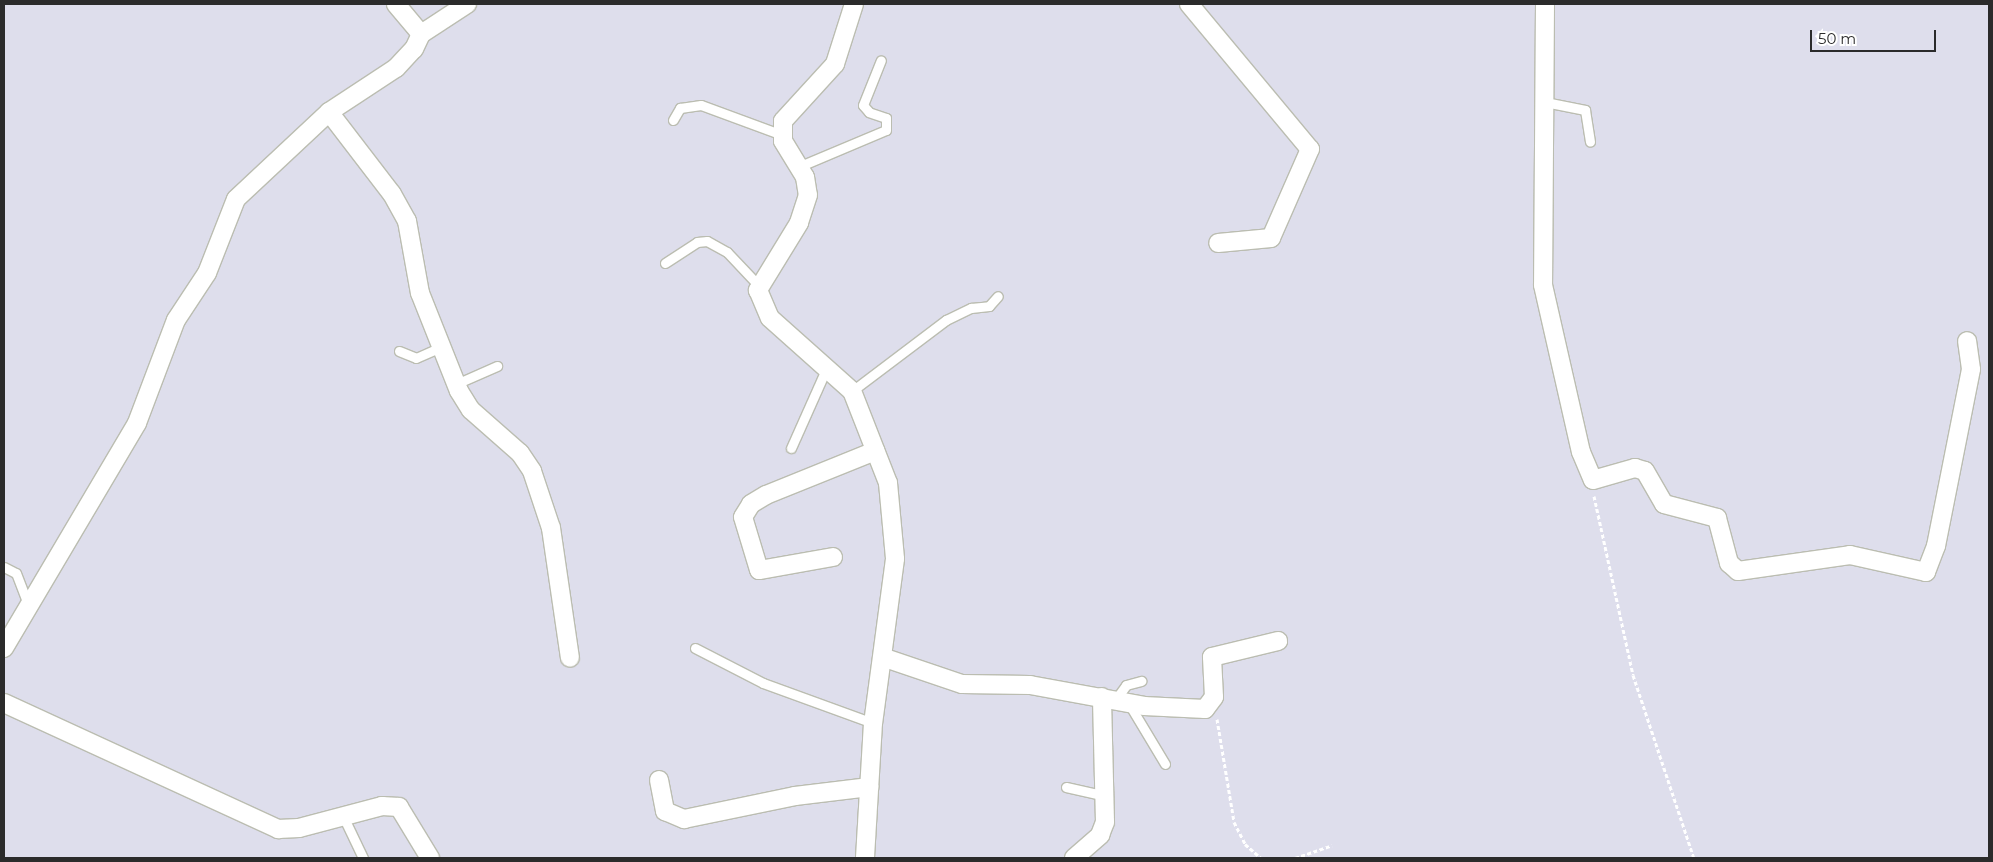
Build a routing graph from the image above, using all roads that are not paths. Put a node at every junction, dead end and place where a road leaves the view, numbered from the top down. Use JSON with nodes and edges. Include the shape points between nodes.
{"nodes":[{"id":1,"x":396,"y":4,"type":"edge"},
{"id":2,"x":467,"y":4,"type":"edge"},
{"id":3,"x":854,"y":4,"type":"edge"},
{"id":4,"x":1189,"y":4,"type":"edge"},
{"id":5,"x":1545,"y":4,"type":"edge"},
{"id":6,"x":421,"y":34,"type":"junction"},
{"id":7,"x":880,"y":60,"type":"dead end"},
{"id":8,"x":1545,"y":102,"type":"junction"},
{"id":9,"x":329,"y":112,"type":"junction"},
{"id":10,"x":673,"y":120,"type":"dead end"},
{"id":11,"x":782,"y":136,"type":"junction"},
{"id":12,"x":1590,"y":142,"type":"dead end"},
{"id":13,"x":798,"y":168,"type":"junction"},
{"id":14,"x":1218,"y":243,"type":"dead end"},
{"id":15,"x":665,"y":263,"type":"dead end"},
{"id":16,"x":759,"y":286,"type":"junction"},
{"id":17,"x":998,"y":296,"type":"dead end"},
{"id":18,"x":1967,"y":342,"type":"dead end"},
{"id":19,"x":441,"y":346,"type":"junction"},
{"id":20,"x":399,"y":351,"type":"dead end"},
{"id":21,"x":497,"y":366,"type":"dead end"},
{"id":22,"x":827,"y":367,"type":"junction"},
{"id":23,"x":456,"y":384,"type":"junction"},
{"id":24,"x":852,"y":391,"type":"junction"},
{"id":25,"x":790,"y":448,"type":"dead end"},
{"id":26,"x":875,"y":451,"type":"junction"},
{"id":27,"x":833,"y":557,"type":"dead end"},
{"id":28,"x":4,"y":567,"type":"edge"},
{"id":29,"x":29,"y":607,"type":"junction"},
{"id":30,"x":1278,"y":641,"type":"dead end"},
{"id":31,"x":4,"y":648,"type":"edge"},
{"id":32,"x":695,"y":648,"type":"dead end"},
{"id":33,"x":570,"y":658,"type":"dead end"},
{"id":34,"x":885,"y":658,"type":"junction"},
{"id":35,"x":1141,"y":681,"type":"dead end"},
{"id":36,"x":1115,"y":699,"type":"junction"},
{"id":37,"x":4,"y":703,"type":"edge"},
{"id":38,"x":873,"y":723,"type":"junction"},
{"id":39,"x":1165,"y":764,"type":"dead end"},
{"id":40,"x":658,"y":780,"type":"dead end"},
{"id":41,"x":869,"y":787,"type":"junction"},
{"id":42,"x":1066,"y":787,"type":"dead end"},
{"id":43,"x":1107,"y":796,"type":"junction"},
{"id":44,"x":343,"y":816,"type":"junction"},
{"id":45,"x":363,"y":858,"type":"edge"},
{"id":46,"x":430,"y":858,"type":"edge"},
{"id":47,"x":865,"y":858,"type":"edge"},
{"id":48,"x":1074,"y":858,"type":"edge"}],
"edges":[{"from":1,"to":6,"type":"street"},
{"from":2,"to":6,"type":"street"},
{"from":3,"to":11,"type":"street","via":[[835,64],[785,118]]},
{"from":4,"to":14,"type":"street","via":[[1310,149],[1271,238]]},
{"from":5,"to":8,"type":"street"},
{"from":6,"to":9,"type":"street","via":[[396,68]]},
{"from":7,"to":13,"type":"lane","via":[[863,104],[869,112],[886,118],[886,130]]},
{"from":8,"to":12,"type":"lane","via":[[1585,110]]},
{"from":8,"to":18,"type":"street","via":[[1543,285],[1590,477],[1598,481],[1635,468],[1645,471],[1664,504],[1717,518],[1728,563],[1738,571],[1850,555],[1926,572],[1936,546],[1971,369]]},
{"from":9,"to":19,"type":"street","via":[[392,194],[407,221],[420,293]]},
{"from":9,"to":29,"type":"street","via":[[236,199],[207,273],[176,320],[137,423]]},
{"from":10,"to":11,"type":"lane","via":[[680,108],[701,105]]},
{"from":11,"to":13,"type":"street"},
{"from":13,"to":16,"type":"street","via":[[807,188],[805,210]]},
{"from":15,"to":16,"type":"lane","via":[[697,242],[707,241],[727,252]]},
{"from":16,"to":22,"type":"street","via":[[759,300],[770,318]]},
{"from":17,"to":24,"type":"lane","via":[[989,306],[971,308],[946,320]]},
{"from":19,"to":20,"type":"lane","via":[[416,358]]},
{"from":19,"to":23,"type":"street"},
{"from":21,"to":23,"type":"lane"},
{"from":22,"to":24,"type":"street"},
{"from":22,"to":25,"type":"lane"},
{"from":23,"to":33,"type":"street","via":[[471,410],[520,452],[535,480],[551,528]]},
{"from":24,"to":26,"type":"street"},
{"from":26,"to":27,"type":"street","via":[[750,504],[743,517],[759,570]]},
{"from":26,"to":34,"type":"street","via":[[888,483],[895,559]]},
{"from":28,"to":29,"type":"lane","via":[[16,573]]},
{"from":29,"to":31,"type":"street"},
{"from":30,"to":36,"type":"street","via":[[1212,656],[1214,697],[1205,709],[1178,710]]},
{"from":32,"to":38,"type":"lane","via":[[763,683]]},
{"from":34,"to":36,"type":"street","via":[[962,684],[1030,685]]},
{"from":34,"to":38,"type":"street"},
{"from":35,"to":36,"type":"lane","via":[[1126,685]]},
{"from":36,"to":39,"type":"lane"},
{"from":36,"to":43,"type":"street"},
{"from":37,"to":44,"type":"street","via":[[261,823],[299,828]]},
{"from":38,"to":41,"type":"street"},
{"from":40,"to":41,"type":"street","via":[[664,811],[684,819],[795,796]]},
{"from":41,"to":47,"type":"street"},
{"from":42,"to":43,"type":"lane"},
{"from":43,"to":48,"type":"street","via":[[1100,836]]},
{"from":44,"to":45,"type":"lane"},
{"from":44,"to":46,"type":"street","via":[[382,806],[399,807]]}]}
